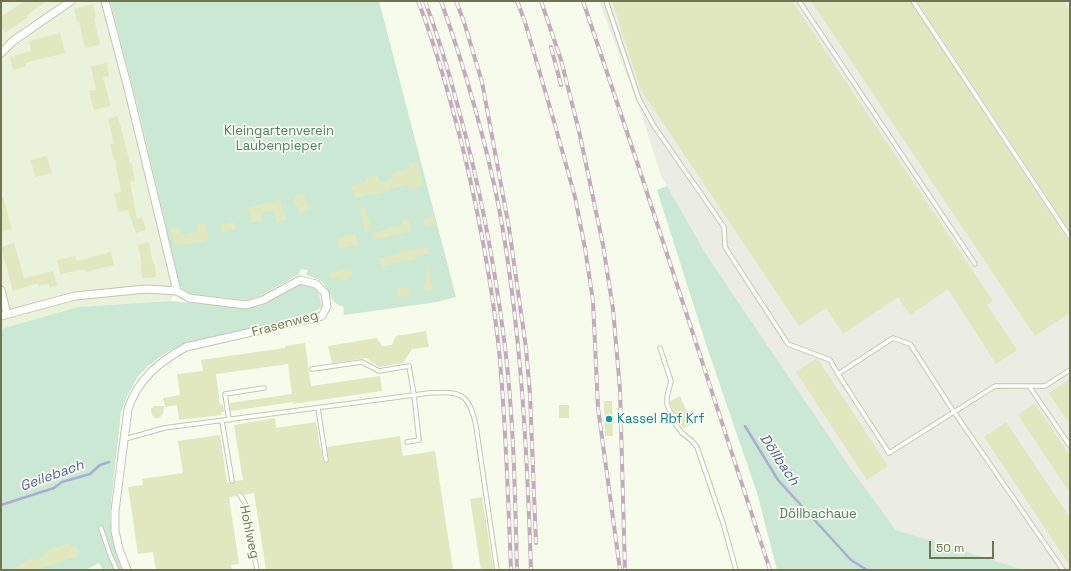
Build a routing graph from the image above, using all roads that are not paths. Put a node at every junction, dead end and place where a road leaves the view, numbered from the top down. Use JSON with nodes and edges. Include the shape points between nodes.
{"nodes":[{"id":1,"x":71,"y":1,"type":"edge"},
{"id":2,"x":105,"y":1,"type":"edge"},
{"id":3,"x":606,"y":1,"type":"edge"},
{"id":4,"x":799,"y":1,"type":"edge"},
{"id":5,"x":913,"y":1,"type":"edge"},
{"id":6,"x":1,"y":53,"type":"edge"},
{"id":7,"x":1070,"y":237,"type":"edge"},
{"id":8,"x":975,"y":264,"type":"dead end"},
{"id":9,"x":1,"y":290,"type":"edge"},
{"id":10,"x":178,"y":291,"type":"junction"},
{"id":11,"x":4,"y":315,"type":"edge"},
{"id":12,"x":660,"y":348,"type":"dead end"},
{"id":13,"x":312,"y":369,"type":"dead end"},
{"id":14,"x":1070,"y":370,"type":"edge"},
{"id":15,"x":838,"y":374,"type":"junction"},
{"id":16,"x":1029,"y":386,"type":"junction"},
{"id":17,"x":264,"y":388,"type":"dead end"},
{"id":18,"x":414,"y":395,"type":"junction"},
{"id":19,"x":318,"y":408,"type":"junction"},
{"id":20,"x":954,"y":412,"type":"junction"},
{"id":21,"x":229,"y":420,"type":"junction"},
{"id":22,"x":222,"y":421,"type":"junction"},
{"id":23,"x":124,"y":440,"type":"junction"},
{"id":24,"x":407,"y":442,"type":"dead end"},
{"id":25,"x":1070,"y":446,"type":"edge"},
{"id":26,"x":326,"y":460,"type":"dead end"},
{"id":27,"x":232,"y":481,"type":"dead end"},
{"id":28,"x":240,"y":495,"type":"dead end"},
{"id":29,"x":101,"y":528,"type":"dead end"},
{"id":30,"x":117,"y":570,"type":"edge"},
{"id":31,"x":127,"y":570,"type":"edge"},
{"id":32,"x":257,"y":570,"type":"edge"},
{"id":33,"x":497,"y":570,"type":"edge"},
{"id":34,"x":736,"y":570,"type":"edge"},
{"id":35,"x":1063,"y":570,"type":"edge"}],
"edges":[{"from":1,"to":6,"type":"street","via":[[13,41]]},
{"from":2,"to":10,"type":"street"},
{"from":3,"to":15,"type":"lane","via":[[639,99],[654,126],[724,227],[725,247],[788,344],[830,360]]},
{"from":4,"to":8,"type":"lane"},
{"from":5,"to":7,"type":"lane"},
{"from":9,"to":11,"type":"street"},
{"from":10,"to":11,"type":"street","via":[[146,289],[75,296]]},
{"from":10,"to":23,"type":"street","name":"Frasenweg","via":[[189,298],[246,305],[263,300],[300,280],[316,284],[325,293],[327,306],[322,316],[186,348],[170,356],[149,373],[132,397]]},
{"from":12,"to":34,"type":"lane","via":[[671,381],[667,404],[676,425],[697,447]]},
{"from":13,"to":18,"type":"lane","via":[[362,362],[379,371],[409,366]]},
{"from":14,"to":16,"type":"lane","via":[[1045,386]]},
{"from":15,"to":20,"type":"lane","via":[[893,338],[910,344]]},
{"from":15,"to":20,"type":"lane","via":[[889,453]]},
{"from":16,"to":20,"type":"lane","via":[[995,386]]},
{"from":16,"to":25,"type":"lane"},
{"from":17,"to":21,"type":"lane","via":[[226,394]]},
{"from":18,"to":19,"type":"lane"},
{"from":18,"to":24,"type":"lane","via":[[419,440]]},
{"from":18,"to":33,"type":"lane","via":[[446,392],[458,394],[473,410]]},
{"from":19,"to":21,"type":"lane"},
{"from":19,"to":26,"type":"lane"},
{"from":20,"to":35,"type":"lane"},
{"from":21,"to":22,"type":"lane"},
{"from":22,"to":23,"type":"lane","via":[[164,428]]},
{"from":22,"to":27,"type":"lane"},
{"from":23,"to":31,"type":"street","name":"Frasenweg","via":[[115,531]]},
{"from":28,"to":32,"type":"lane","name":"Hohlweg","via":[[246,505]]},
{"from":29,"to":30,"type":"lane"}]}
